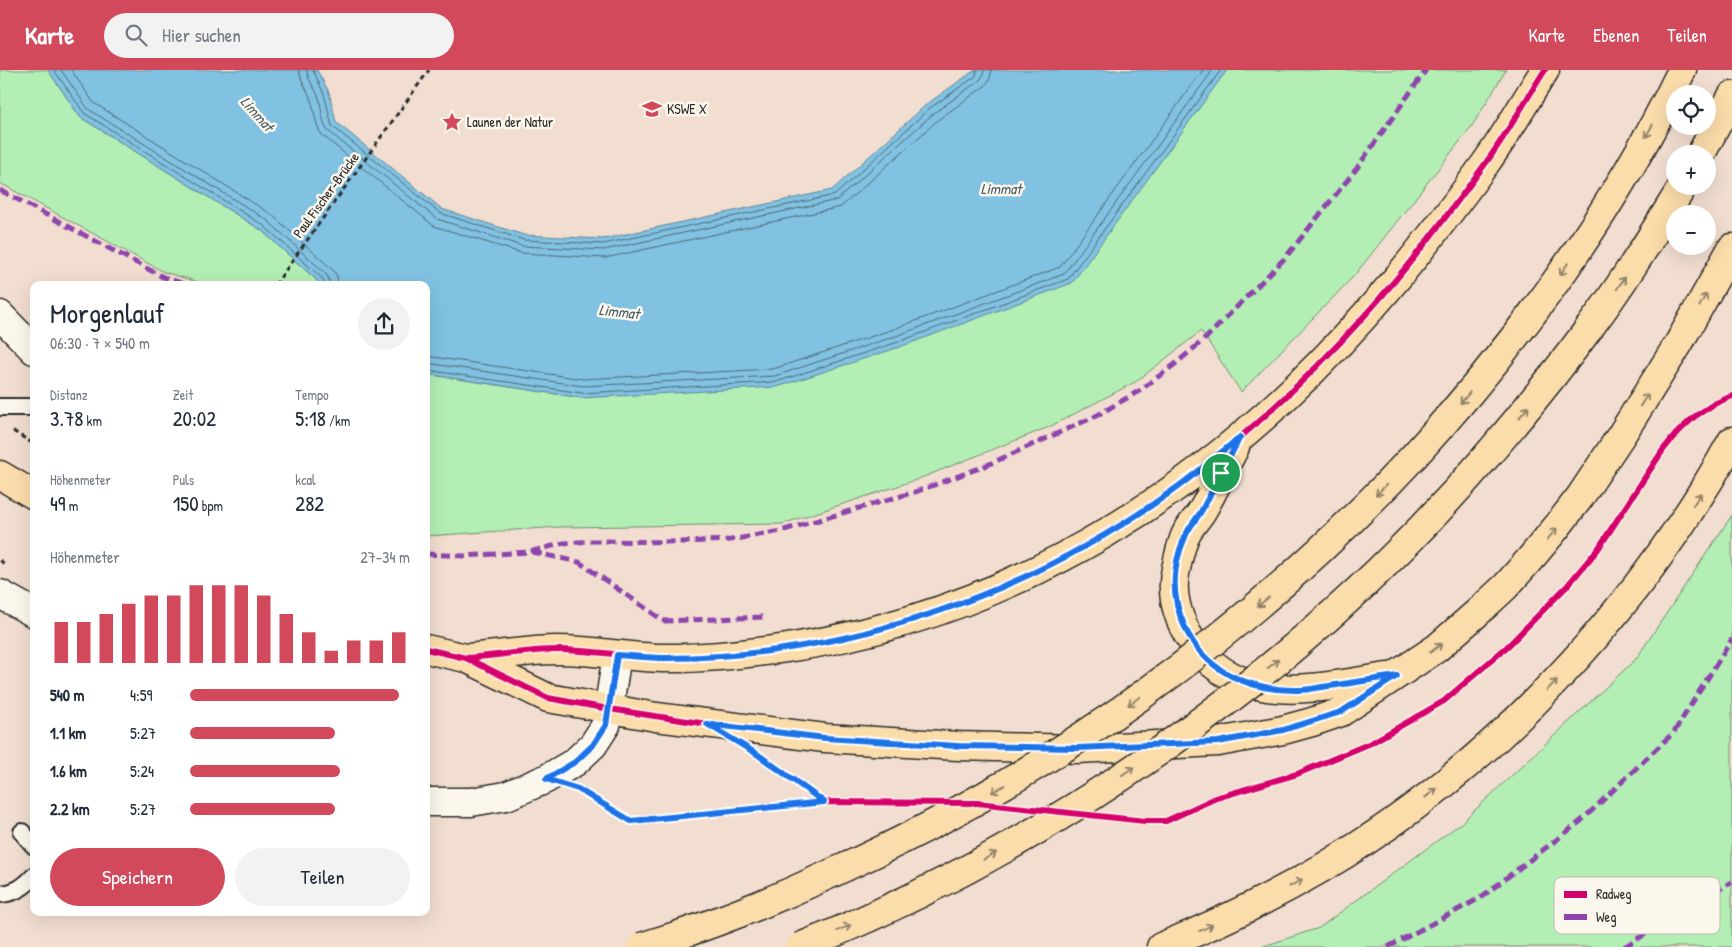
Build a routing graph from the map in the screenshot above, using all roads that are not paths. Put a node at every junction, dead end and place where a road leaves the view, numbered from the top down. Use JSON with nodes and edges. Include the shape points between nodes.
{"nodes":[{"id":1,"x":1546,"y":70,"type":"edge"},
{"id":2,"x":1677,"y":76,"type":"edge"},
{"id":3,"x":1732,"y":96,"type":"edge"},
{"id":4,"x":1706,"y":145,"type":"edge"},
{"id":5,"x":1677,"y":195,"type":"edge"},
{"id":6,"x":1732,"y":248,"type":"edge"},
{"id":7,"x":0,"y":316,"type":"edge"},
{"id":8,"x":30,"y":346,"type":"edge"},
{"id":9,"x":0,"y":407,"type":"edge"},
{"id":10,"x":30,"y":407,"type":"edge"},
{"id":11,"x":1240,"y":437,"type":"junction"},
{"id":12,"x":1732,"y":441,"type":"edge"},
{"id":13,"x":0,"y":475,"type":"edge"},
{"id":14,"x":30,"y":493,"type":"edge"},
{"id":15,"x":0,"y":594,"type":"edge"},
{"id":16,"x":30,"y":610,"type":"edge"},
{"id":17,"x":430,"y":650,"type":"edge"},
{"id":18,"x":617,"y":655,"type":"junction"},
{"id":19,"x":466,"y":658,"type":"junction"},
{"id":20,"x":1397,"y":676,"type":"junction"},
{"id":21,"x":609,"y":709,"type":"junction"},
{"id":22,"x":430,"y":802,"type":"edge"},
{"id":23,"x":22,"y":832,"type":"dead end"},
{"id":24,"x":30,"y":841,"type":"edge"},
{"id":25,"x":30,"y":880,"type":"edge"},
{"id":26,"x":0,"y":894,"type":"edge"},
{"id":27,"x":642,"y":947,"type":"edge"},
{"id":28,"x":800,"y":947,"type":"edge"},
{"id":29,"x":1161,"y":947,"type":"edge"}],
"edges":[{"from":1,"to":11,"type":"main road","via":[[1487,161],[1424,245],[1312,371]]},
{"from":2,"to":27,"type":"main road","one_way":true,"bridge":true,"via":[[1625,173],[1592,226],[1498,359],[1415,455],[1334,538],[1273,593],[1183,665],[1083,736],[944,820],[799,888],[724,919]]},
{"from":3,"to":4,"type":"main road"},
{"from":28,"to":5,"type":"main road","one_way":true,"bridge":true,"via":[[897,904],[1040,828],[1180,736],[1302,640],[1432,517],[1541,392],[1639,257]]},
{"from":20,"to":6,"type":"main road","one_way":true,"via":[[1437,648],[1506,586],[1556,528],[1646,396]]},
{"from":7,"to":8,"type":"street"},
{"from":9,"to":10,"type":"lane"},
{"from":11,"to":18,"type":"main road","via":[[1172,491],[1089,544],[961,604],[889,627],[785,649],[665,658]]},
{"from":11,"to":20,"type":"main road","via":[[1185,536],[1175,572],[1177,610],[1196,647],[1231,677],[1263,687],[1299,690]]},
{"from":29,"to":12,"type":"main road","one_way":true,"via":[[1253,906],[1324,867],[1395,820],[1481,751],[1536,701],[1581,653],[1638,583],[1692,506]]},
{"from":13,"to":14,"type":"main road"},
{"from":15,"to":16,"type":"street"},
{"from":17,"to":19,"type":"main road"},
{"from":18,"to":19,"type":"main road","via":[[557,650]]},
{"from":18,"to":21,"type":"street"},
{"from":19,"to":21,"type":"main road","via":[[548,698]]},
{"from":20,"to":21,"type":"main road","via":[[1341,712],[1283,730],[1218,742],[1087,748],[958,746],[825,738]]},
{"from":21,"to":22,"type":"street","via":[[606,725],[593,745],[575,762],[546,779],[506,796],[471,802]]},
{"from":23,"to":24,"type":"lane"},
{"from":25,"to":26,"type":"lane","via":[[24,887]]}]}
